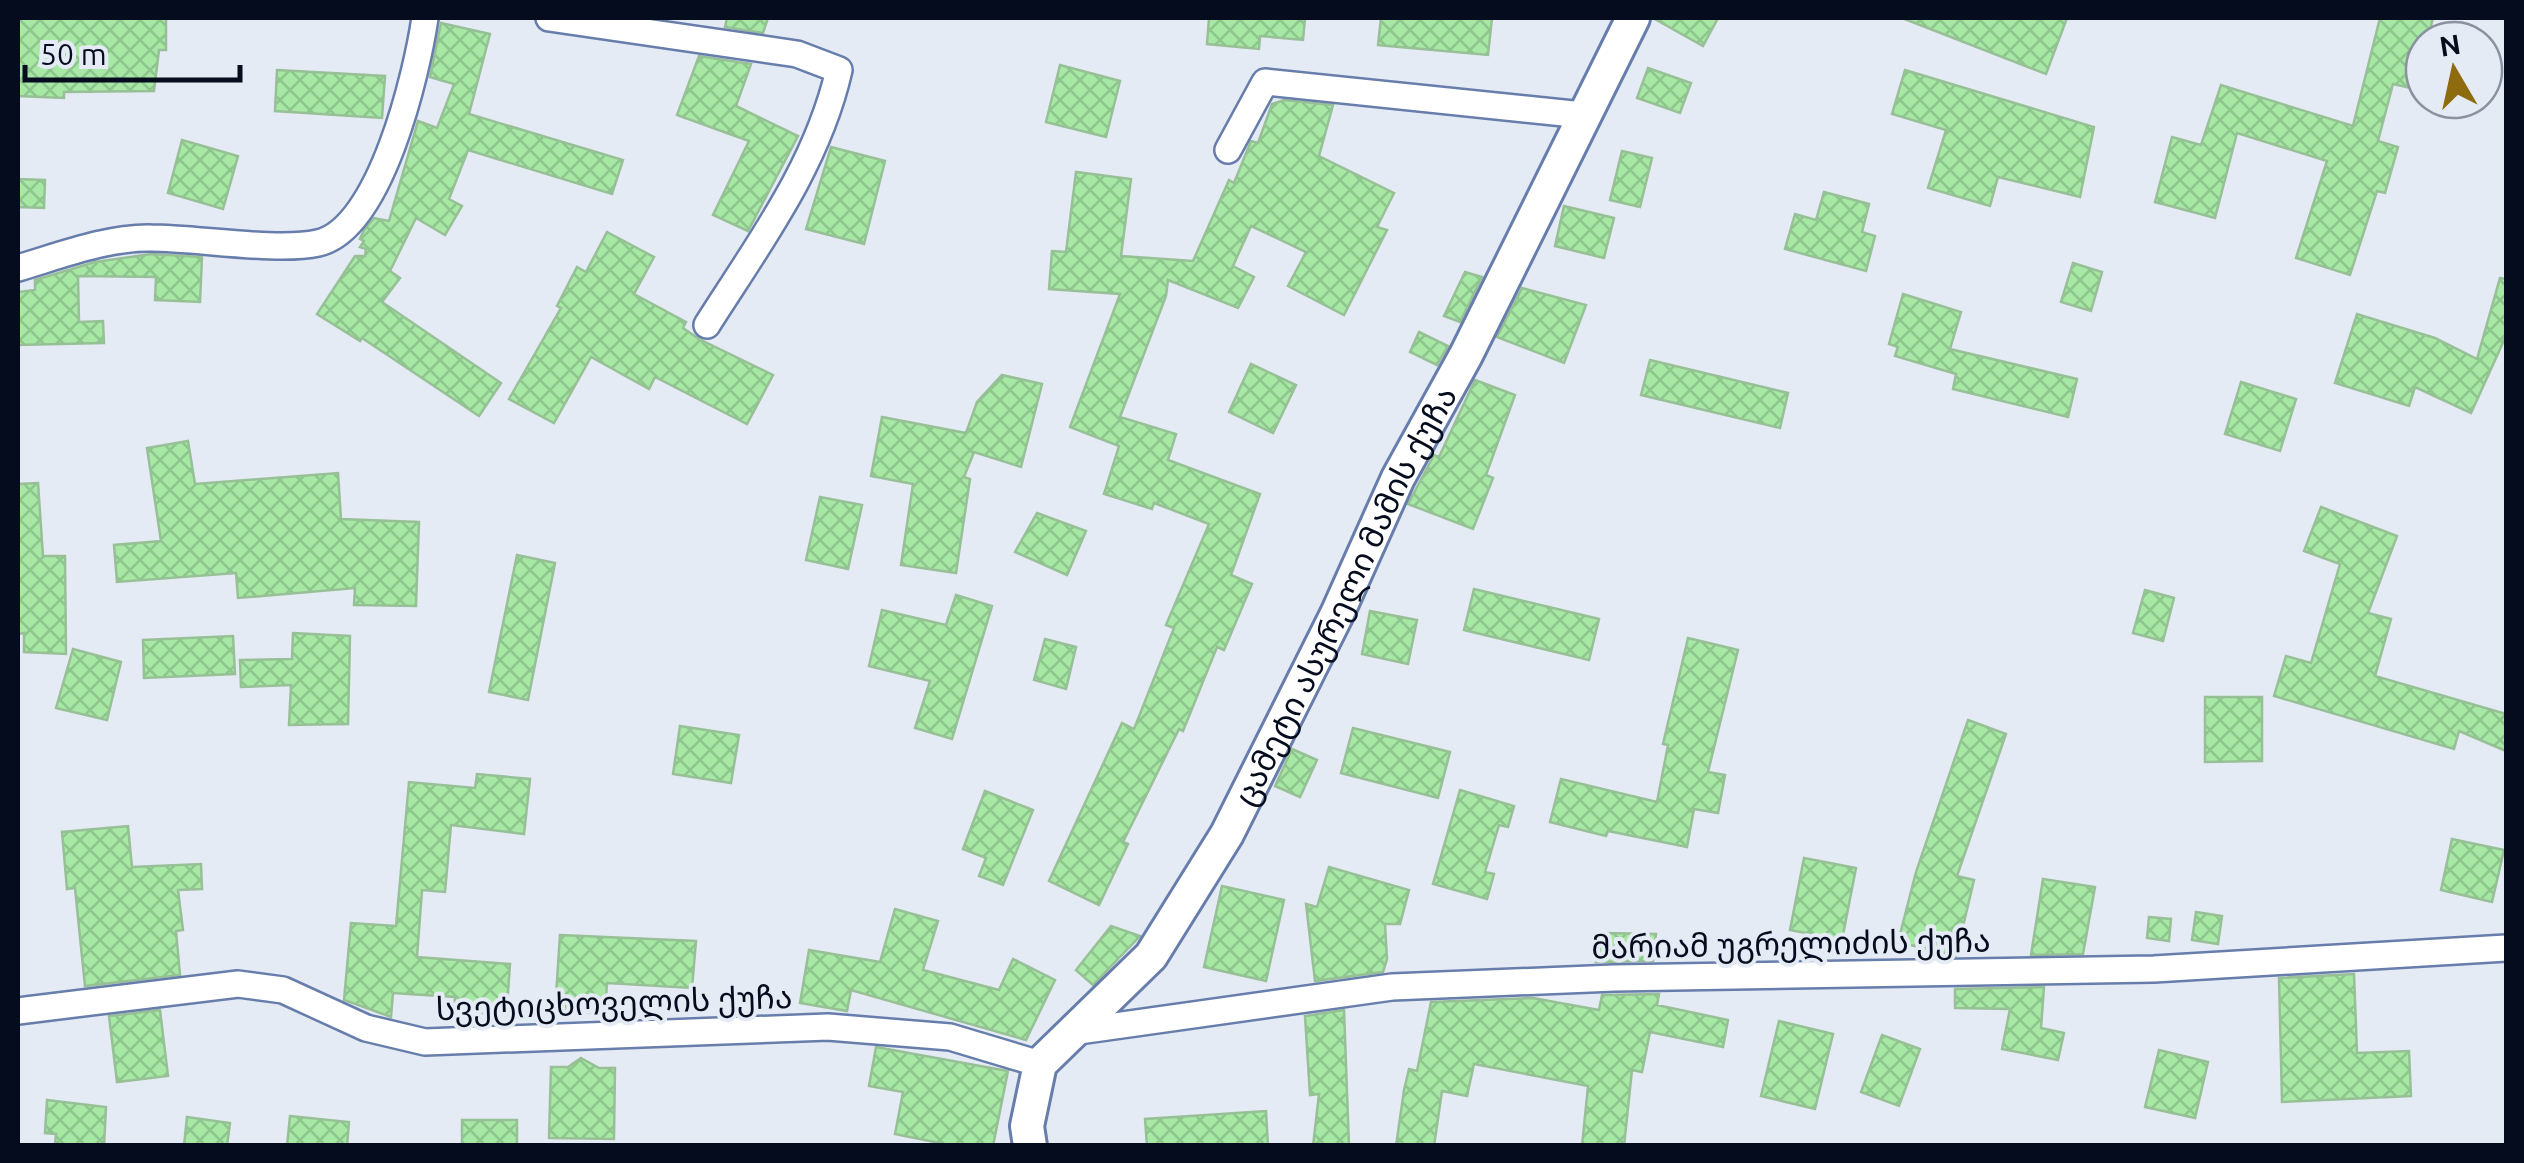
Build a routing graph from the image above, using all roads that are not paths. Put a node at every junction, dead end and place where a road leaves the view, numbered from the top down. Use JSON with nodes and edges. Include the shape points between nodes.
{"nodes":[{"id":1,"x":425,"y":18,"type":"edge"},
{"id":2,"x":549,"y":18,"type":"edge"},
{"id":3,"x":1634,"y":18,"type":"edge"},
{"id":4,"x":1583,"y":116,"type":"junction"},
{"id":5,"x":1228,"y":150,"type":"dead end"},
{"id":6,"x":18,"y":268,"type":"edge"},
{"id":7,"x":707,"y":325,"type":"dead end"},
{"id":8,"x":2506,"y":948,"type":"edge"},
{"id":9,"x":18,"y":1011,"type":"edge"},
{"id":10,"x":1079,"y":1031,"type":"junction"},
{"id":11,"x":1040,"y":1064,"type":"junction"},
{"id":12,"x":1030,"y":1146,"type":"edge"}],
"edges":[{"from":1,"to":6,"type":"street","via":[[386,162],[350,224],[320,243],[146,237]]},
{"from":2,"to":7,"type":"street","via":[[797,54],[839,70],[828,116],[797,183]]},
{"from":3,"to":4,"type":"street","name":"ცამეტი ასურელი მამის ქუჩა"},
{"from":4,"to":5,"type":"street","via":[[1265,82]]},
{"from":4,"to":10,"type":"street","name":"ცამეტი ასურელი მამის ქუჩა","via":[[1227,834],[1152,956]]},
{"from":8,"to":10,"type":"street","name":"მარიამ უგრელიძის ქუჩა","via":[[2154,969],[1392,987]]},
{"from":9,"to":11,"type":"street","name":"სვეტიცხოველის ქუჩა","via":[[238,984],[282,990],[366,1028],[425,1042],[828,1027],[950,1037]]},
{"from":10,"to":11,"type":"street","name":"ცამეტი ასურელი მამის ქუჩა"},
{"from":11,"to":12,"type":"street","via":[[1027,1126]]}]}
